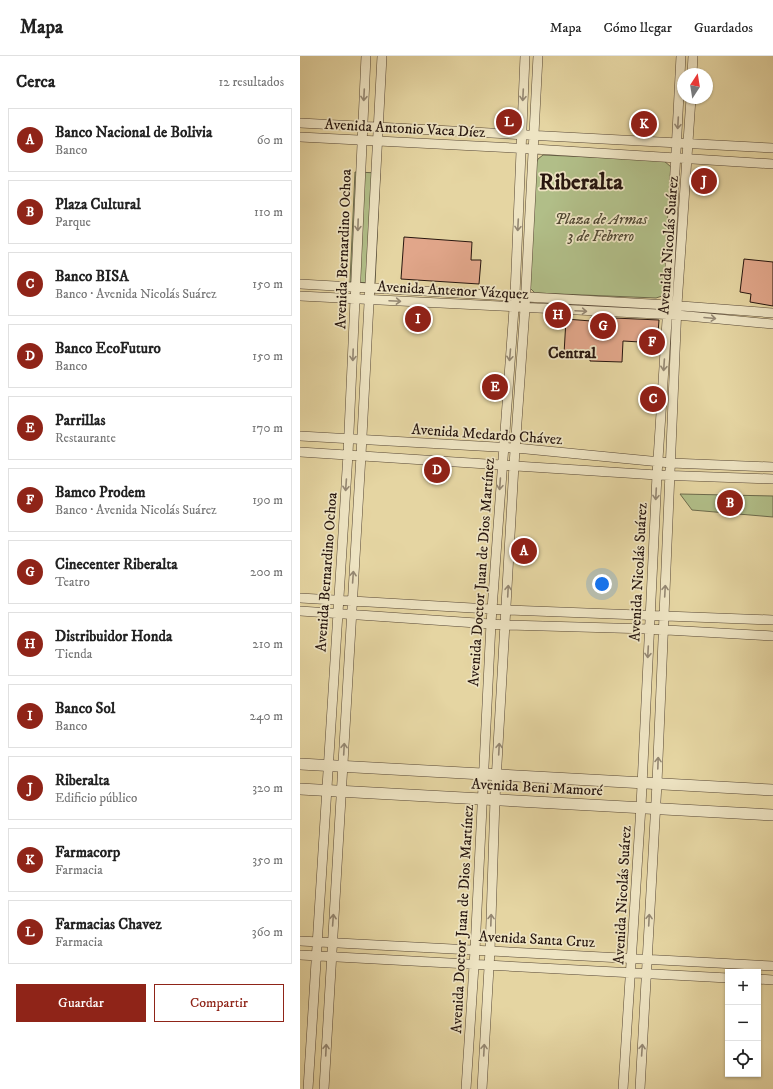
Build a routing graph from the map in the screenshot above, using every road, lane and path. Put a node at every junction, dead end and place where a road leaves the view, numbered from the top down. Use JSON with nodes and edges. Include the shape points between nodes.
{"nodes":[{"id":1,"x":366,"y":56,"type":"edge"},
{"id":2,"x":382,"y":56,"type":"edge"},
{"id":3,"x":525,"y":56,"type":"edge"},
{"id":4,"x":538,"y":56,"type":"edge"},
{"id":5,"x":681,"y":56,"type":"edge"},
{"id":6,"x":693,"y":56,"type":"edge"},
{"id":7,"x":692,"y":68,"type":"edge"},
{"id":8,"x":691,"y":104,"type":"edge"},
{"id":9,"x":300,"y":123,"type":"edge"},
{"id":10,"x":363,"y":125,"type":"junction"},
{"id":11,"x":379,"y":127,"type":"junction"},
{"id":12,"x":522,"y":134,"type":"junction"},
{"id":13,"x":534,"y":135,"type":"junction"},
{"id":14,"x":300,"y":137,"type":"edge"},
{"id":15,"x":362,"y":140,"type":"junction"},
{"id":16,"x":378,"y":141,"type":"junction"},
{"id":17,"x":677,"y":142,"type":"junction"},
{"id":18,"x":688,"y":143,"type":"junction"},
{"id":19,"x":521,"y":148,"type":"junction"},
{"id":20,"x":534,"y":148,"type":"junction"},
{"id":21,"x":773,"y":148,"type":"edge"},
{"id":22,"x":676,"y":158,"type":"junction"},
{"id":23,"x":687,"y":158,"type":"junction"},
{"id":24,"x":773,"y":164,"type":"edge"},
{"id":25,"x":300,"y":284,"type":"edge"},
{"id":26,"x":356,"y":287,"type":"junction"},
{"id":27,"x":370,"y":287,"type":"junction"},
{"id":28,"x":515,"y":295,"type":"junction"},
{"id":29,"x":300,"y":296,"type":"edge"},
{"id":30,"x":526,"y":296,"type":"junction"},
{"id":31,"x":355,"y":299,"type":"junction"},
{"id":32,"x":369,"y":300,"type":"junction"},
{"id":33,"x":673,"y":305,"type":"junction"},
{"id":34,"x":514,"y":308,"type":"junction"},
{"id":35,"x":525,"y":308,"type":"junction"},
{"id":36,"x":773,"y":313,"type":"edge"},
{"id":37,"x":667,"y":315,"type":"junction"},
{"id":38,"x":677,"y":315,"type":"junction"},
{"id":39,"x":773,"y":324,"type":"edge"},
{"id":40,"x":300,"y":436,"type":"edge"},
{"id":41,"x":349,"y":439,"type":"junction"},
{"id":42,"x":362,"y":440,"type":"junction"},
{"id":43,"x":503,"y":448,"type":"junction"},
{"id":44,"x":516,"y":448,"type":"junction"},
{"id":45,"x":300,"y":452,"type":"edge"},
{"id":46,"x":348,"y":454,"type":"junction"},
{"id":47,"x":361,"y":455,"type":"junction"},
{"id":48,"x":657,"y":462,"type":"junction"},
{"id":49,"x":502,"y":464,"type":"junction"},
{"id":50,"x":671,"y":464,"type":"junction"},
{"id":51,"x":514,"y":465,"type":"junction"},
{"id":52,"x":773,"y":467,"type":"edge"},
{"id":53,"x":657,"y":475,"type":"junction"},
{"id":54,"x":671,"y":475,"type":"junction"},
{"id":55,"x":773,"y":479,"type":"edge"},
{"id":56,"x":300,"y":598,"type":"edge"},
{"id":57,"x":338,"y":600,"type":"junction"},
{"id":58,"x":351,"y":601,"type":"junction"},
{"id":59,"x":492,"y":609,"type":"junction"},
{"id":60,"x":506,"y":610,"type":"junction"},
{"id":61,"x":300,"y":611,"type":"edge"},
{"id":62,"x":337,"y":613,"type":"junction"},
{"id":63,"x":350,"y":614,"type":"junction"},
{"id":64,"x":650,"y":614,"type":"junction"},
{"id":65,"x":664,"y":614,"type":"junction"},
{"id":66,"x":773,"y":620,"type":"edge"},
{"id":67,"x":491,"y":623,"type":"junction"},
{"id":68,"x":506,"y":625,"type":"junction"},
{"id":69,"x":649,"y":629,"type":"junction"},
{"id":70,"x":663,"y":631,"type":"junction"},
{"id":71,"x":773,"y":636,"type":"edge"},
{"id":72,"x":300,"y":764,"type":"edge"},
{"id":73,"x":328,"y":765,"type":"junction"},
{"id":74,"x":343,"y":766,"type":"junction"},
{"id":75,"x":483,"y":775,"type":"junction"},
{"id":76,"x":498,"y":777,"type":"junction"},
{"id":77,"x":642,"y":782,"type":"junction"},
{"id":78,"x":657,"y":783,"type":"junction"},
{"id":79,"x":300,"y":789,"type":"edge"},
{"id":80,"x":773,"y":790,"type":"edge"},
{"id":81,"x":327,"y":791,"type":"junction"},
{"id":82,"x":341,"y":791,"type":"junction"},
{"id":83,"x":483,"y":799,"type":"junction"},
{"id":84,"x":496,"y":799,"type":"junction"},
{"id":85,"x":641,"y":806,"type":"junction"},
{"id":86,"x":655,"y":807,"type":"junction"},
{"id":87,"x":773,"y":815,"type":"edge"},
{"id":88,"x":300,"y":941,"type":"edge"},
{"id":89,"x":317,"y":942,"type":"junction"},
{"id":90,"x":332,"y":942,"type":"junction"},
{"id":91,"x":475,"y":950,"type":"junction"},
{"id":92,"x":490,"y":950,"type":"junction"},
{"id":93,"x":300,"y":955,"type":"edge"},
{"id":94,"x":316,"y":956,"type":"junction"},
{"id":95,"x":331,"y":957,"type":"junction"},
{"id":96,"x":632,"y":957,"type":"junction"},
{"id":97,"x":647,"y":958,"type":"junction"},
{"id":98,"x":474,"y":963,"type":"junction"},
{"id":99,"x":489,"y":965,"type":"junction"},
{"id":100,"x":773,"y":966,"type":"edge"},
{"id":101,"x":631,"y":974,"type":"junction"},
{"id":102,"x":647,"y":974,"type":"junction"},
{"id":103,"x":725,"y":978,"type":"edge"},
{"id":104,"x":761,"y":980,"type":"edge"},
{"id":105,"x":773,"y":980,"type":"edge"},
{"id":106,"x":308,"y":1089,"type":"edge"},
{"id":107,"x":324,"y":1089,"type":"edge"},
{"id":108,"x":466,"y":1089,"type":"edge"},
{"id":109,"x":482,"y":1089,"type":"edge"},
{"id":110,"x":623,"y":1089,"type":"edge"},
{"id":111,"x":640,"y":1089,"type":"edge"}],
"edges":[{"from":1,"to":10,"type":"street","name":"Avenida Bernardino Ochoa","one_way":true},
{"from":2,"to":11,"type":"street","name":"Avenida Bernardino Ochoa"},
{"from":3,"to":12,"type":"street","name":"Avenida Doctor Juan de Dios Martínez","one_way":true},
{"from":4,"to":13,"type":"street","name":"Avenida Doctor Juan de Dios Martínez"},
{"from":5,"to":17,"type":"street","name":"Avenida Nicolás Suárez","one_way":true},
{"from":6,"to":7,"type":"street"},
{"from":8,"to":18,"type":"street","name":"Avenida Nicolás Suárez"},
{"from":9,"to":10,"type":"street","name":"Avenida Antonio Vaca Díez"},
{"from":10,"to":11,"type":"street","name":"Avenida Antonio Vaca Díez"},
{"from":10,"to":15,"type":"street","name":"Avenida Bernardino Ochoa"},
{"from":11,"to":12,"type":"street","name":"Avenida Antonio Vaca Díez"},
{"from":11,"to":16,"type":"street","name":"Avenida Bernardino Ochoa"},
{"from":12,"to":13,"type":"street","name":"Avenida Antonio Vaca Díez"},
{"from":12,"to":19,"type":"street","name":"Avenida Doctor Juan de Dios Martínez"},
{"from":13,"to":17,"type":"street","name":"Avenida Antonio Vaca Díez"},
{"from":13,"to":20,"type":"street","name":"Avenida Doctor Juan de Dios Martínez"},
{"from":14,"to":15,"type":"street","name":"Avenida Antonio Vaca Díez"},
{"from":15,"to":16,"type":"street","name":"Avenida Antonio Vaca Díez"},
{"from":15,"to":26,"type":"street","name":"Avenida Bernardino Ochoa","one_way":true},
{"from":16,"to":19,"type":"street","name":"Avenida Antonio Vaca Díez"},
{"from":16,"to":27,"type":"street","name":"Avenida Bernardino Ochoa"},
{"from":17,"to":18,"type":"street","name":"Avenida Antonio Vaca Díez"},
{"from":17,"to":22,"type":"street","name":"Avenida Nicolás Suárez"},
{"from":18,"to":21,"type":"street","name":"Avenida Antonio Vaca Díez"},
{"from":18,"to":23,"type":"street","name":"Avenida Nicolás Suárez"},
{"from":19,"to":20,"type":"street","name":"Avenida Antonio Vaca Díez"},
{"from":19,"to":28,"type":"street","name":"Avenida Doctor Juan de Dios Martínez","one_way":true},
{"from":20,"to":22,"type":"street","name":"Avenida Antonio Vaca Díez"},
{"from":20,"to":30,"type":"street","name":"Avenida Doctor Juan de Dios Martínez"},
{"from":22,"to":23,"type":"street","name":"Avenida Antonio Vaca Díez"},
{"from":22,"to":33,"type":"street","name":"Avenida Nicolás Suárez"},
{"from":23,"to":24,"type":"street","name":"Avenida Antonio Vaca Díez"},
{"from":23,"to":33,"type":"street","name":"Avenida Nicolás Suárez"},
{"from":25,"to":26,"type":"street","name":"Avenida Antenor Vázquez"},
{"from":26,"to":27,"type":"street","name":"Avenida Antenor Vázquez"},
{"from":26,"to":31,"type":"street","name":"Avenida Bernardino Ochoa"},
{"from":27,"to":28,"type":"street","name":"Avenida Antenor Vázquez"},
{"from":27,"to":32,"type":"street","name":"Avenida Bernardino Ochoa"},
{"from":28,"to":30,"type":"street","name":"Avenida Antenor Vázquez"},
{"from":28,"to":34,"type":"street","name":"Avenida Doctor Juan de Dios Martínez"},
{"from":29,"to":31,"type":"street","name":"Avenida Antenor Vázquez"},
{"from":30,"to":33,"type":"street","name":"Avenida Antenor Vázquez"},
{"from":30,"to":35,"type":"street","name":"Avenida Doctor Juan de Dios Martínez"},
{"from":31,"to":32,"type":"street","name":"Avenida Antenor Vázquez"},
{"from":31,"to":41,"type":"street","name":"Avenida Bernardino Ochoa","one_way":true},
{"from":32,"to":34,"type":"street","name":"Avenida Antenor Vázquez","one_way":true},
{"from":32,"to":42,"type":"street","name":"Avenida Bernardino Ochoa"},
{"from":33,"to":36,"type":"street","name":"Avenida Antenor Vázquez"},
{"from":33,"to":37,"type":"street","name":"Avenida Nicolás Suárez"},
{"from":33,"to":38,"type":"street","name":"Avenida Nicolás Suárez"},
{"from":34,"to":35,"type":"street","name":"Avenida Antenor Vázquez"},
{"from":34,"to":43,"type":"street","name":"Avenida Doctor Juan de Dios Martínez","one_way":true},
{"from":35,"to":37,"type":"street","name":"Avenida Antenor Vázquez","one_way":true},
{"from":35,"to":44,"type":"street","name":"Avenida Doctor Juan de Dios Martínez"},
{"from":37,"to":38,"type":"street","name":"Avenida Antenor Vázquez"},
{"from":37,"to":48,"type":"street","name":"Avenida Nicolás Suárez","one_way":true},
{"from":38,"to":39,"type":"street","name":"Avenida Antenor Vázquez","one_way":true},
{"from":38,"to":50,"type":"street","name":"Avenida Nicolás Suárez"},
{"from":40,"to":41,"type":"street","name":"Avenida Medardo Chávez"},
{"from":41,"to":42,"type":"street","name":"Avenida Medardo Chávez"},
{"from":41,"to":46,"type":"street","name":"Avenida Bernardino Ochoa"},
{"from":42,"to":43,"type":"street","name":"Avenida Medardo Chávez"},
{"from":42,"to":47,"type":"street","name":"Avenida Bernardino Ochoa"},
{"from":43,"to":44,"type":"street","name":"Avenida Medardo Chávez"},
{"from":43,"to":49,"type":"street","name":"Avenida Doctor Juan de Dios Martínez"},
{"from":44,"to":48,"type":"street","name":"Avenida Medardo Chávez"},
{"from":44,"to":51,"type":"street","name":"Avenida Doctor Juan de Dios Martínez"},
{"from":45,"to":46,"type":"street","name":"Avenida Medardo Chávez"},
{"from":46,"to":47,"type":"street","name":"Avenida Medardo Chávez"},
{"from":46,"to":57,"type":"street","name":"Avenida Bernardino Ochoa","one_way":true},
{"from":47,"to":49,"type":"street","name":"Avenida Medardo Chávez"},
{"from":58,"to":47,"type":"street","name":"Avenida Bernardino Ochoa","one_way":true},
{"from":48,"to":50,"type":"street","name":"Avenida Medardo Chávez"},
{"from":48,"to":53,"type":"street","name":"Avenida Nicolás Suárez"},
{"from":49,"to":51,"type":"street","name":"Avenida Medardo Chávez"},
{"from":49,"to":59,"type":"street","name":"Avenida Doctor Juan de Dios Martínez","one_way":true},
{"from":50,"to":52,"type":"street","name":"Avenida Medardo Chávez"},
{"from":50,"to":54,"type":"street","name":"Avenida Nicolás Suárez"},
{"from":51,"to":53,"type":"street","name":"Avenida Medardo Chávez"},
{"from":60,"to":51,"type":"street","name":"Avenida Doctor Juan de Dios Martínez","one_way":true},
{"from":53,"to":54,"type":"street","name":"Avenida Medardo Chávez"},
{"from":53,"to":64,"type":"street","name":"Avenida Nicolás Suárez","one_way":true},
{"from":54,"to":55,"type":"street","name":"Avenida Medardo Chávez"},
{"from":65,"to":54,"type":"street","name":"Avenida Nicolás Suárez","one_way":true},
{"from":56,"to":57,"type":"street"},
{"from":57,"to":58,"type":"street"},
{"from":57,"to":62,"type":"street","name":"Avenida Bernardino Ochoa"},
{"from":58,"to":59,"type":"street"},
{"from":58,"to":63,"type":"street","name":"Avenida Bernardino Ochoa"},
{"from":59,"to":60,"type":"street"},
{"from":59,"to":67,"type":"street","name":"Avenida Doctor Juan de Dios Martínez"},
{"from":60,"to":64,"type":"street"},
{"from":60,"to":68,"type":"street","name":"Avenida Doctor Juan de Dios Martínez"},
{"from":61,"to":62,"type":"street"},
{"from":62,"to":63,"type":"street"},
{"from":62,"to":73,"type":"street","name":"Avenida Bernardino Ochoa"},
{"from":63,"to":67,"type":"street"},
{"from":74,"to":63,"type":"street","name":"Avenida Bernardino Ochoa","one_way":true},
{"from":64,"to":65,"type":"street"},
{"from":64,"to":69,"type":"street","name":"Avenida Nicolás Suárez"},
{"from":65,"to":66,"type":"street"},
{"from":65,"to":70,"type":"street","name":"Avenida Nicolás Suárez"},
{"from":67,"to":68,"type":"street"},
{"from":67,"to":75,"type":"street","name":"Avenida Doctor Juan de Dios Martínez"},
{"from":68,"to":69,"type":"street"},
{"from":76,"to":68,"type":"street","name":"Avenida Doctor Juan de Dios Martínez","one_way":true},
{"from":69,"to":70,"type":"street"},
{"from":69,"to":77,"type":"street","name":"Avenida Nicolás Suárez","one_way":true},
{"from":70,"to":71,"type":"street"},
{"from":78,"to":70,"type":"street","name":"Avenida Nicolás Suárez","one_way":true},
{"from":72,"to":73,"type":"street","name":"Avenida Beni Mamoré"},
{"from":73,"to":74,"type":"street","name":"Avenida Beni Mamoré"},
{"from":73,"to":81,"type":"street","name":"Avenida Bernardino Ochoa"},
{"from":74,"to":75,"type":"street","name":"Avenida Beni Mamoré"},
{"from":74,"to":82,"type":"street","name":"Avenida Bernardino Ochoa"},
{"from":75,"to":76,"type":"street","name":"Avenida Beni Mamoré"},
{"from":75,"to":83,"type":"street","name":"Avenida Doctor Juan de Dios Martínez"},
{"from":76,"to":77,"type":"street","name":"Avenida Beni Mamoré"},
{"from":76,"to":84,"type":"street","name":"Avenida Doctor Juan de Dios Martínez"},
{"from":77,"to":78,"type":"street","name":"Avenida Beni Mamoré"},
{"from":77,"to":85,"type":"street","name":"Avenida Nicolás Suárez"},
{"from":78,"to":80,"type":"street","name":"Avenida Beni Mamoré"},
{"from":78,"to":86,"type":"street","name":"Avenida Nicolás Suárez"},
{"from":79,"to":81,"type":"street","name":"Avenida Beni Mamoré"},
{"from":81,"to":82,"type":"street","name":"Avenida Beni Mamoré"},
{"from":81,"to":89,"type":"street","name":"Avenida Bernardino Ochoa"},
{"from":82,"to":83,"type":"street","name":"Avenida Beni Mamoré"},
{"from":90,"to":82,"type":"street","name":"Avenida Bernardino Ochoa","one_way":true},
{"from":83,"to":84,"type":"street","name":"Avenida Beni Mamoré"},
{"from":83,"to":91,"type":"street","name":"Avenida Doctor Juan de Dios Martínez"},
{"from":84,"to":85,"type":"street","name":"Avenida Beni Mamoré"},
{"from":92,"to":84,"type":"street","name":"Avenida Doctor Juan de Dios Martínez","one_way":true},
{"from":85,"to":86,"type":"street","name":"Avenida Beni Mamoré"},
{"from":85,"to":96,"type":"street","name":"Avenida Nicolás Suárez"},
{"from":86,"to":87,"type":"street","name":"Avenida Beni Mamoré"},
{"from":97,"to":86,"type":"street","name":"Avenida Nicolás Suárez","one_way":true},
{"from":88,"to":89,"type":"street","name":"Avenida Santa Cruz"},
{"from":89,"to":90,"type":"street","name":"Avenida Santa Cruz"},
{"from":89,"to":94,"type":"street","name":"Avenida Bernardino Ochoa"},
{"from":90,"to":91,"type":"street","name":"Avenida Santa Cruz"},
{"from":90,"to":95,"type":"street","name":"Avenida Bernardino Ochoa"},
{"from":91,"to":92,"type":"street","name":"Avenida Santa Cruz"},
{"from":91,"to":98,"type":"street","name":"Avenida Doctor Juan de Dios Martínez"},
{"from":92,"to":96,"type":"street","name":"Avenida Santa Cruz"},
{"from":92,"to":99,"type":"street","name":"Avenida Doctor Juan de Dios Martínez"},
{"from":93,"to":94,"type":"street","name":"Avenida Santa Cruz"},
{"from":94,"to":95,"type":"street","name":"Avenida Santa Cruz"},
{"from":94,"to":106,"type":"street","name":"Avenida Bernardino Ochoa"},
{"from":95,"to":98,"type":"street","name":"Avenida Santa Cruz"},
{"from":107,"to":95,"type":"street","name":"Avenida Bernardino Ochoa","one_way":true},
{"from":96,"to":97,"type":"street","name":"Avenida Santa Cruz"},
{"from":96,"to":101,"type":"street","name":"Avenida Nicolás Suárez"},
{"from":97,"to":100,"type":"street","name":"Avenida Santa Cruz"},
{"from":97,"to":102,"type":"street","name":"Avenida Nicolás Suárez"},
{"from":98,"to":99,"type":"street","name":"Avenida Santa Cruz"},
{"from":98,"to":108,"type":"street","name":"Avenida Doctor Juan de Dios Martínez"},
{"from":99,"to":101,"type":"street","name":"Avenida Santa Cruz"},
{"from":109,"to":99,"type":"street","name":"Avenida Doctor Juan de Dios Martínez","one_way":true},
{"from":101,"to":102,"type":"street","name":"Avenida Santa Cruz"},
{"from":101,"to":110,"type":"street","name":"Avenida Nicolás Suárez"},
{"from":102,"to":103,"type":"street","name":"Avenida Santa Cruz"},
{"from":111,"to":102,"type":"street","name":"Avenida Nicolás Suárez","one_way":true},
{"from":104,"to":105,"type":"street"}]}
